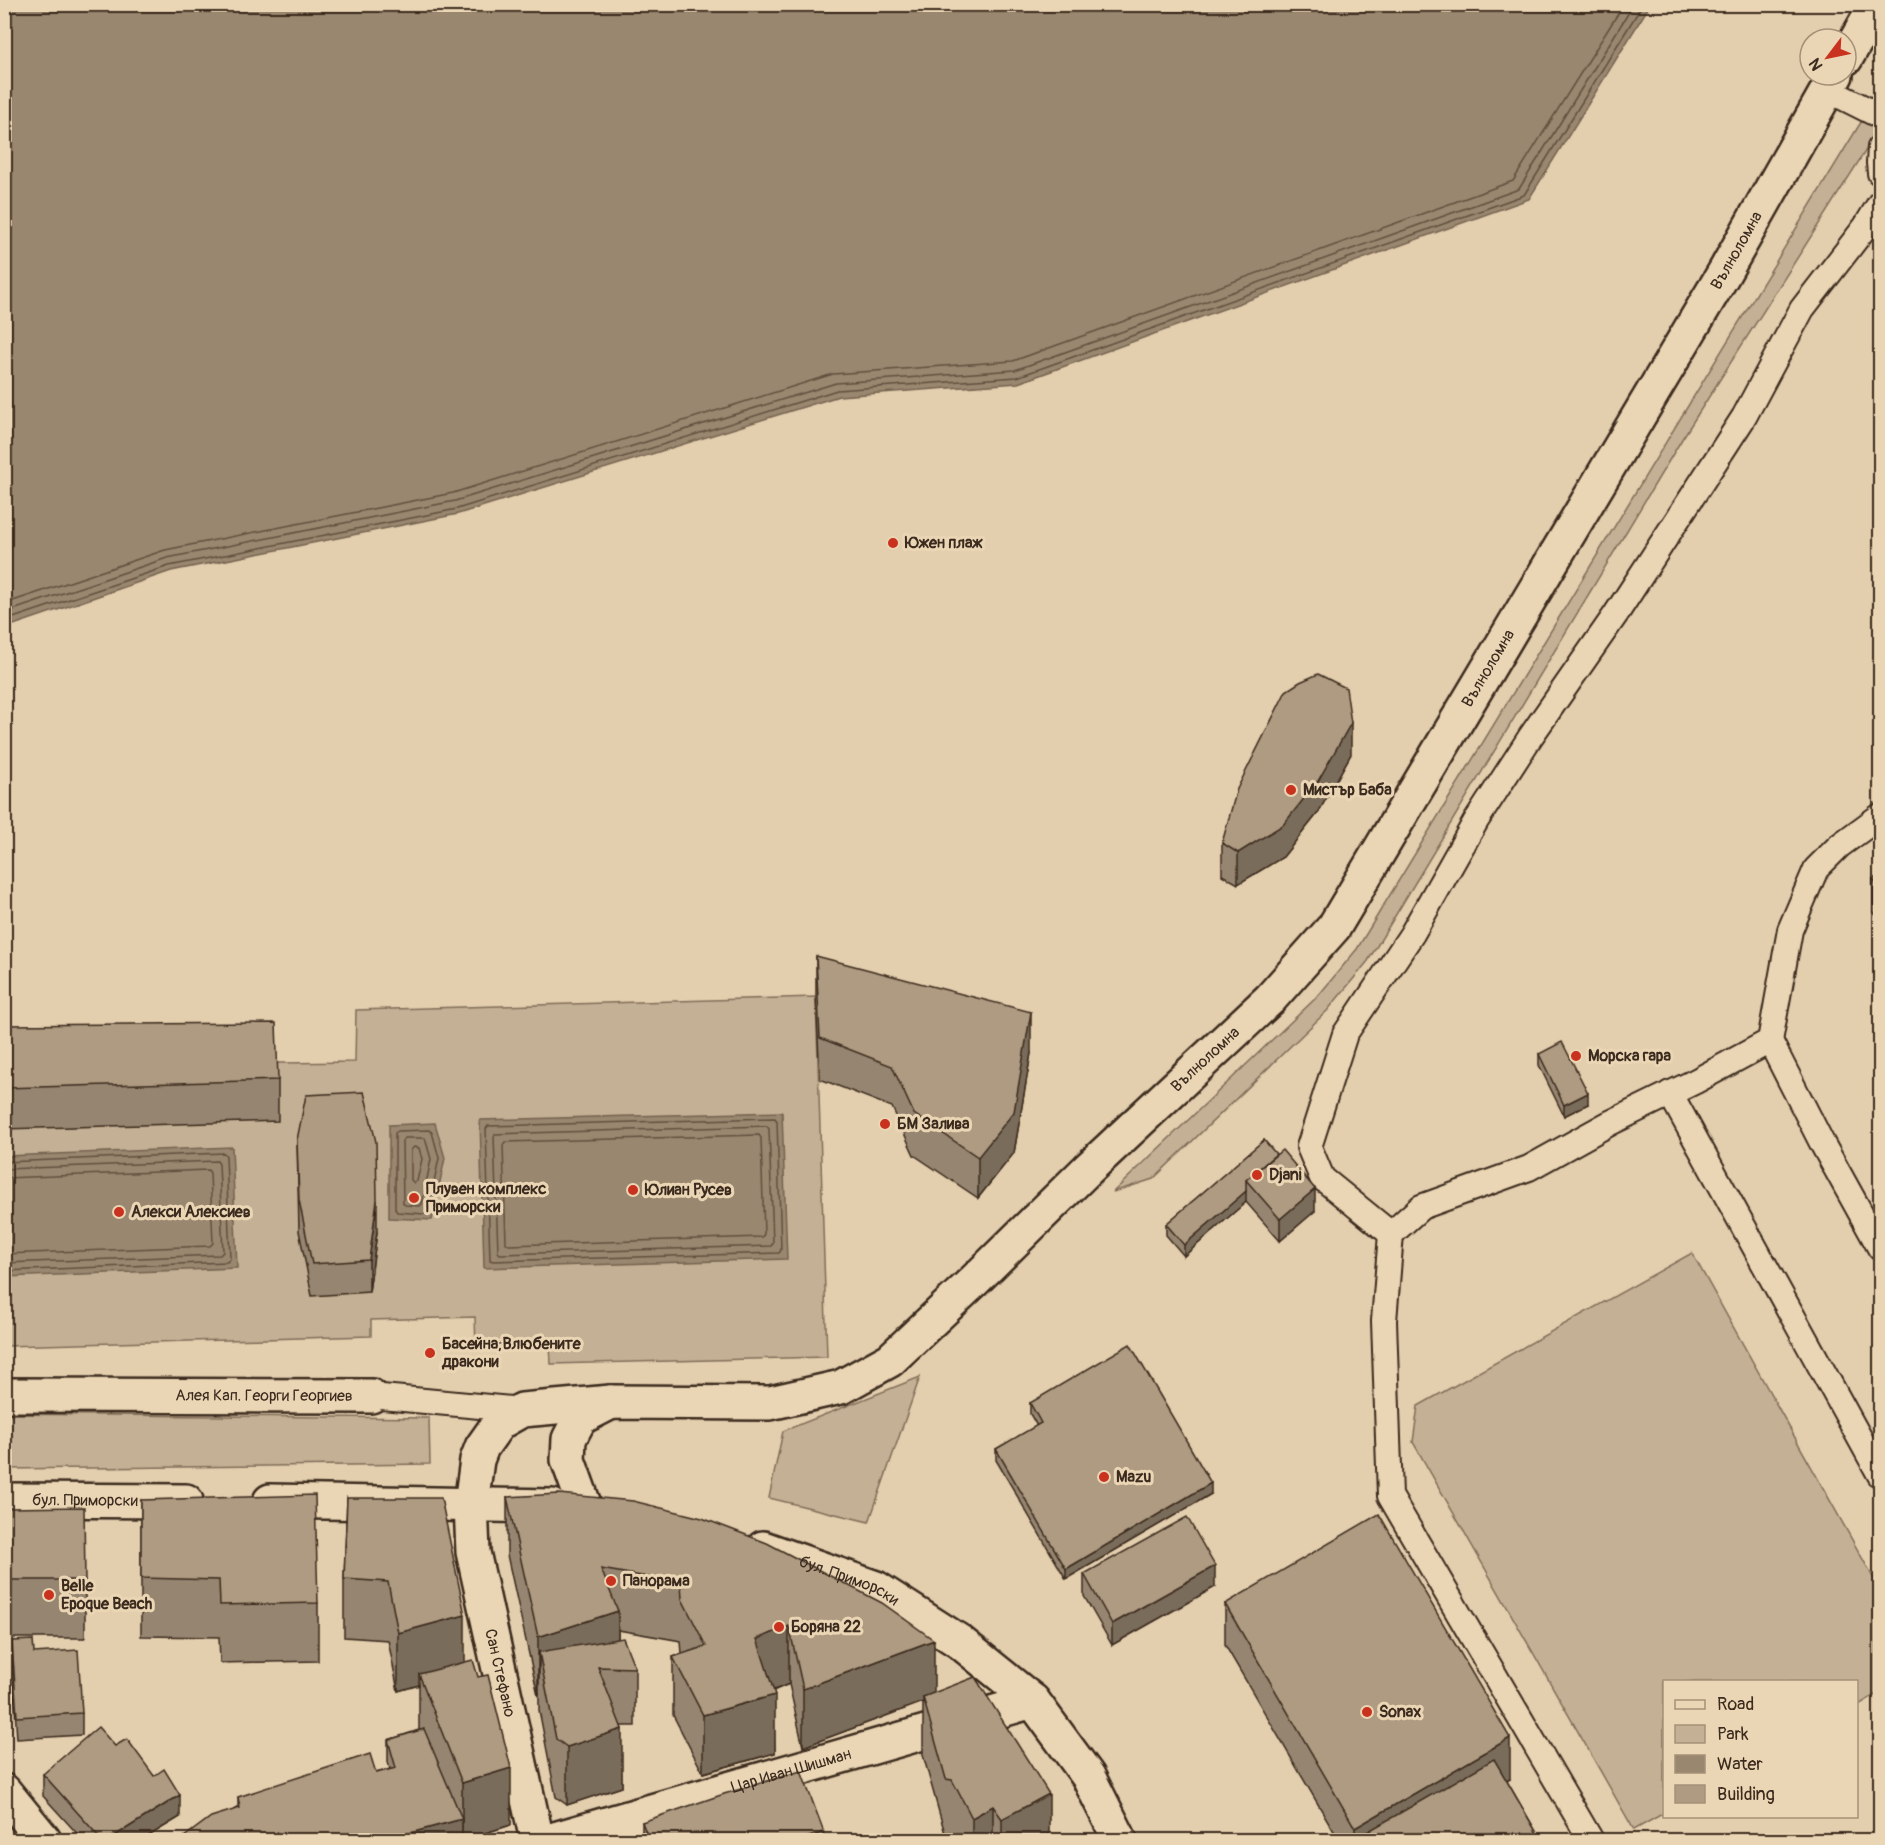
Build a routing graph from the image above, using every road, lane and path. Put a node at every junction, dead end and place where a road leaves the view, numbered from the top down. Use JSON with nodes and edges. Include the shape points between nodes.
{"nodes":[{"id":1,"x":1877,"y":4,"type":"edge"},
{"id":2,"x":1858,"y":37,"type":"edge"},
{"id":3,"x":1829,"y":87,"type":"edge"},
{"id":4,"x":1839,"y":87,"type":"edge"},
{"id":5,"x":1881,"y":116,"type":"edge"},
{"id":6,"x":1881,"y":147,"type":"edge"},
{"id":7,"x":1881,"y":173,"type":"edge"},
{"id":8,"x":1881,"y":203,"type":"edge"},
{"id":9,"x":1881,"y":816,"type":"edge"},
{"id":10,"x":1770,"y":1041,"type":"junction"},
{"id":11,"x":1670,"y":1093,"type":"junction"},
{"id":12,"x":1391,"y":1234,"type":"junction"},
{"id":13,"x":1881,"y":1248,"type":"edge"},
{"id":14,"x":4,"y":1395,"type":"edge"},
{"id":15,"x":371,"y":1396,"type":"joint"},
{"id":16,"x":611,"y":1402,"type":"junction"},
{"id":17,"x":522,"y":1410,"type":"junction"},
{"id":18,"x":1881,"y":1475,"type":"edge"},
{"id":19,"x":4,"y":1500,"type":"edge"},
{"id":20,"x":471,"y":1503,"type":"junction"},
{"id":21,"x":585,"y":1507,"type":"junction"},
{"id":22,"x":618,"y":1514,"type":"edge"},
{"id":23,"x":739,"y":1540,"type":"edge"},
{"id":24,"x":1033,"y":1701,"type":"junction"},
{"id":25,"x":4,"y":1791,"type":"edge"},
{"id":26,"x":44,"y":1840,"type":"edge"},
{"id":27,"x":537,"y":1840,"type":"edge"},
{"id":28,"x":551,"y":1840,"type":"edge"},
{"id":29,"x":1120,"y":1840,"type":"edge"},
{"id":30,"x":1591,"y":1840,"type":"edge"}],
"edges":[{"from":1,"to":2,"type":"street"},
{"from":3,"to":16,"type":"street","name":"Вълноломна","via":[[1718,283],[1334,927],[1270,999],[890,1360],[841,1387],[770,1404]]},
{"from":4,"to":5,"type":"lane"},
{"from":6,"to":7,"type":"lane"},
{"from":8,"to":12,"type":"lane","via":[[1802,309],[1744,417],[1494,793],[1412,933],[1345,1034],[1309,1147],[1322,1178]]},
{"from":9,"to":10,"type":"lane","via":[[1839,846],[1816,869],[1790,930]]},
{"from":10,"to":11,"type":"lane"},
{"from":10,"to":13,"type":"lane"},
{"from":11,"to":12,"type":"lane","via":[[1529,1168],[1421,1207]]},
{"from":11,"to":18,"type":"lane"},
{"from":12,"to":30,"type":"lane","via":[[1384,1320],[1390,1496]]},
{"from":14,"to":15,"type":"street","name":"Алея Кап. Георги Георгиев"},
{"from":15,"to":17,"type":"lane","name":"Алея Кап. Георги Георгиев"},
{"from":16,"to":17,"type":"street","name":"Вълноломна"},
{"from":16,"to":21,"type":"street","via":[[580,1418],[569,1439],[568,1460]]},
{"from":17,"to":20,"type":"street","name":"Сан Стефано","via":[[499,1424],[482,1447]]},
{"from":19,"to":20,"type":"street","name":"бул. Приморски"},
{"from":20,"to":21,"type":"street","name":"бул. Приморски"},
{"from":20,"to":27,"type":"street","name":"Сан Стефано","via":[[473,1552]]},
{"from":21,"to":22,"type":"street","name":"бул. Приморски"},
{"from":23,"to":24,"type":"street","name":"бул. Приморски","via":[[876,1588],[960,1642]]},
{"from":24,"to":28,"type":"street","name":"Цар Иван Шишман"},
{"from":24,"to":29,"type":"street","name":"бул. Приморски","via":[[1088,1776]]},
{"from":25,"to":26,"type":"street"}]}
